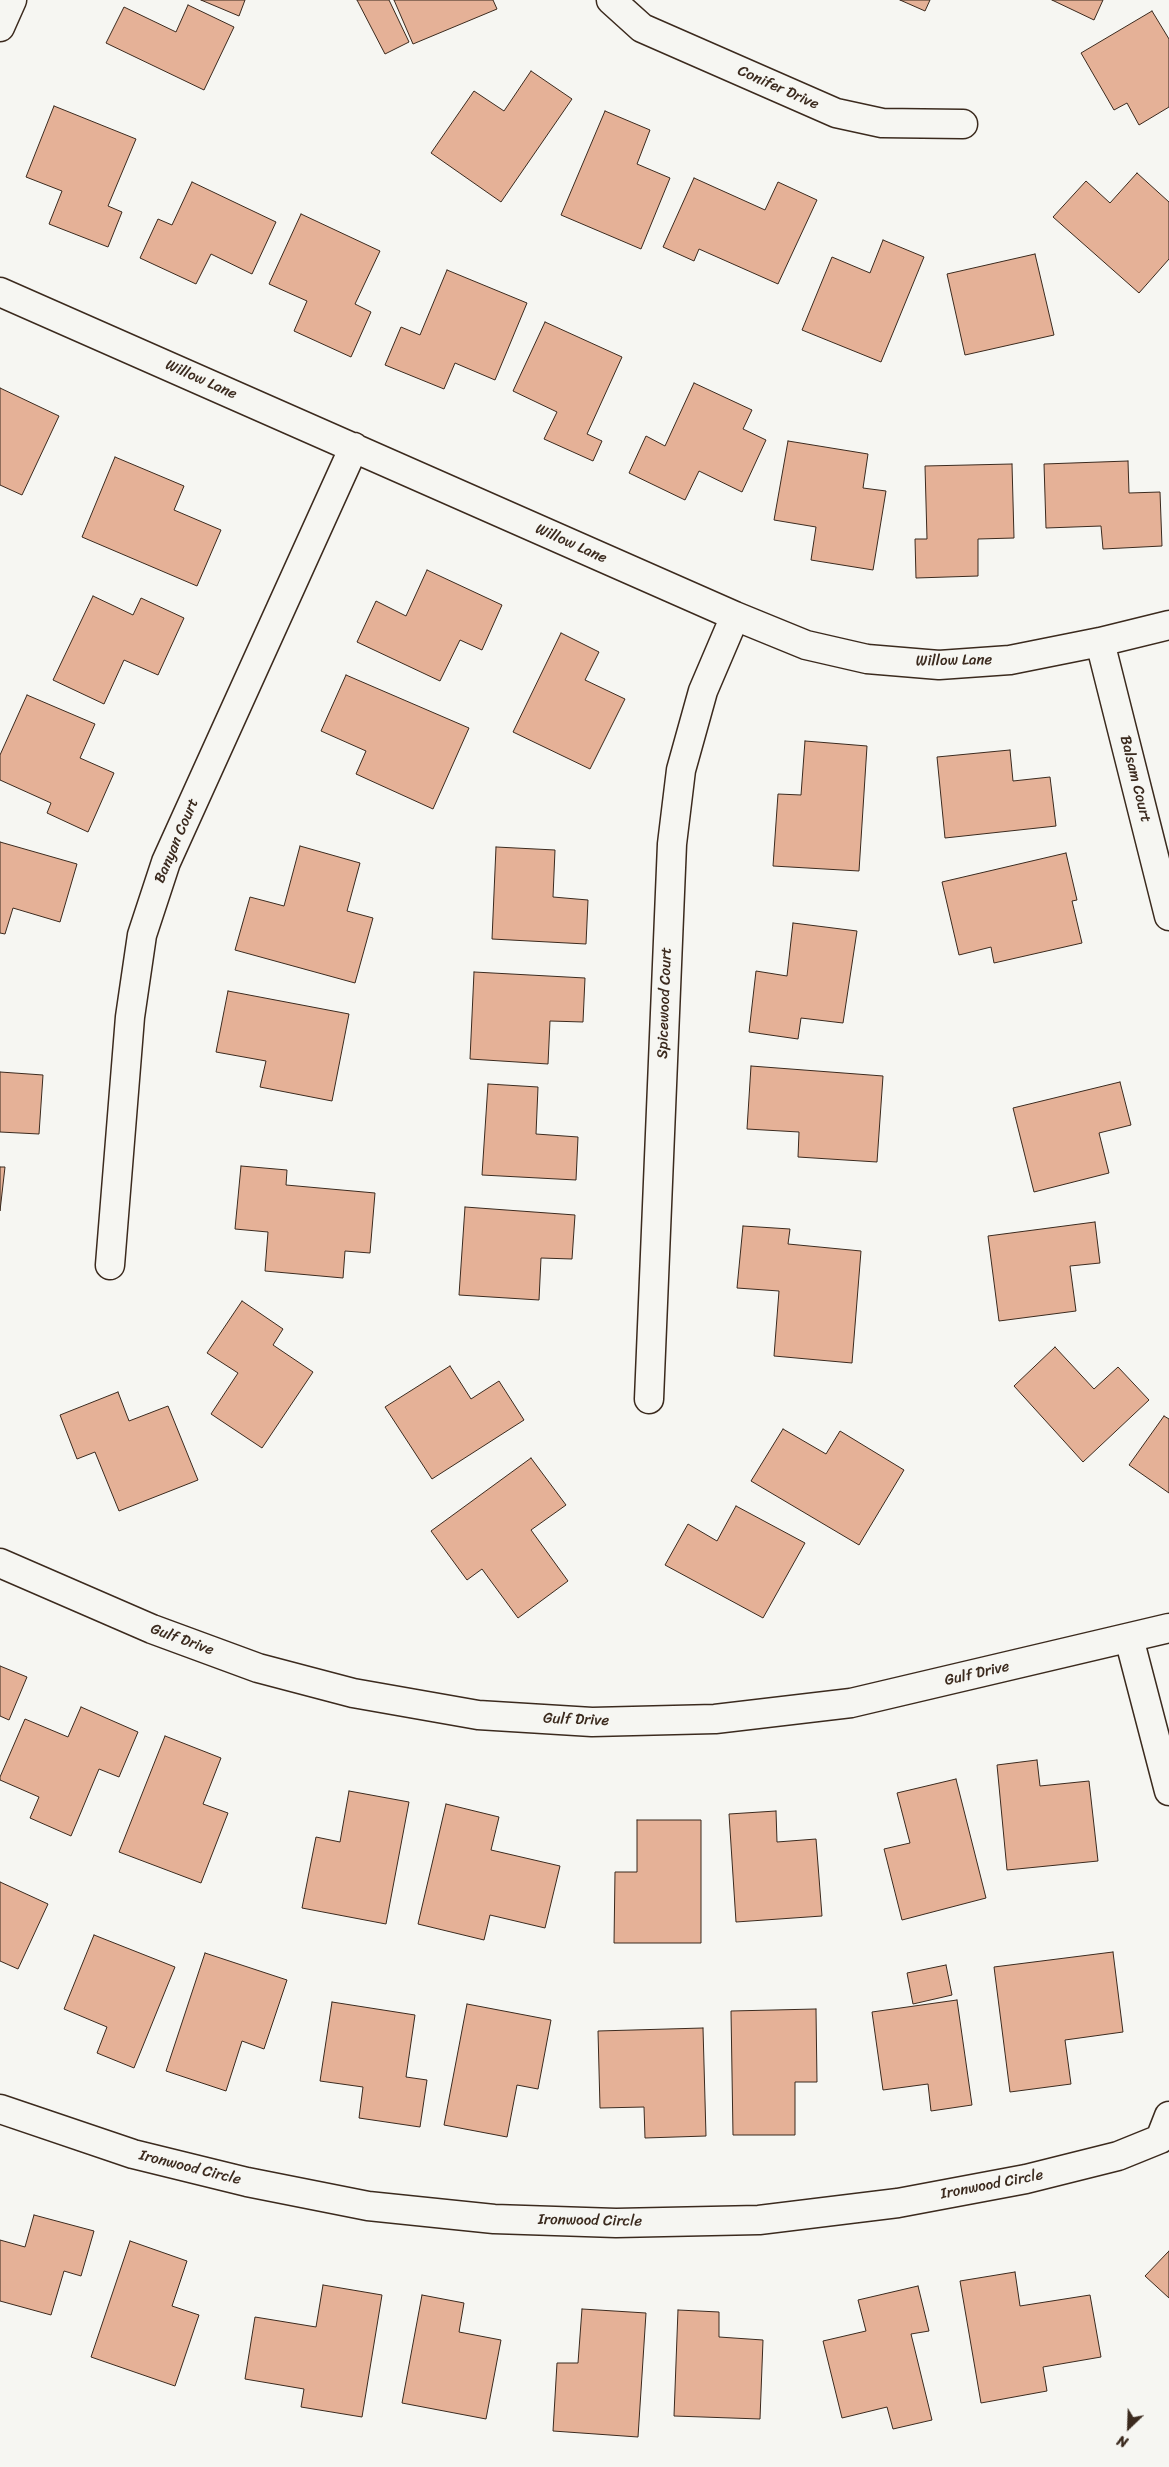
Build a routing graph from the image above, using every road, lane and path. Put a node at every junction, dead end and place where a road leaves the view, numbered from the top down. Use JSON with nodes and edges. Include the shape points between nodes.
{"nodes":[{"id":1,"x":12,"y":0,"type":"edge"},
{"id":2,"x":611,"y":0,"type":"edge"},
{"id":3,"x":0,"y":27,"type":"edge"},
{"id":4,"x":963,"y":124,"type":"dead end"},
{"id":5,"x":0,"y":292,"type":"edge"},
{"id":6,"x":354,"y":447,"type":"junction"},
{"id":7,"x":735,"y":616,"type":"junction"},
{"id":8,"x":1169,"y":625,"type":"edge"},
{"id":9,"x":1100,"y":642,"type":"junction"},
{"id":10,"x":1169,"y":916,"type":"edge"},
{"id":11,"x":110,"y":1265,"type":"dead end"},
{"id":12,"x":649,"y":1399,"type":"dead end"},
{"id":13,"x":0,"y":1563,"type":"edge"},
{"id":14,"x":1169,"y":1628,"type":"edge"},
{"id":15,"x":1129,"y":1638,"type":"junction"},
{"id":16,"x":1169,"y":1791,"type":"edge"},
{"id":17,"x":0,"y":2108,"type":"edge"},
{"id":18,"x":1169,"y":2116,"type":"edge"}],
"edges":[{"from":1,"to":3,"type":"street"},
{"from":2,"to":4,"type":"street","name":"Conifer Drive","via":[[642,28],[836,114],[882,123]]},
{"from":5,"to":6,"type":"street","name":"Willow Lane"},
{"from":6,"to":7,"type":"street","name":"Willow Lane"},
{"from":6,"to":11,"type":"street","name":"Banyan Court","via":[[166,862],[142,935],[130,1017]]},
{"from":7,"to":9,"type":"street","name":"Willow Lane","via":[[806,645],[867,659],[939,665],[1010,660]]},
{"from":7,"to":12,"type":"street","name":"Spicewood Court","via":[[703,691],[683,761],[672,844]]},
{"from":8,"to":9,"type":"street","name":"Willow Lane"},
{"from":9,"to":10,"type":"street","name":"Balsam Court"},
{"from":13,"to":15,"type":"street","name":"Gulf Drive","via":[[152,1630],[268,1670],[353,1693],[478,1715],[583,1722],[715,1719],[851,1703]]},
{"from":14,"to":15,"type":"street","name":"Gulf Drive"},
{"from":15,"to":16,"type":"street"},
{"from":17,"to":18,"type":"street","name":"Ironwood Circle","via":[[134,2154],[246,2182],[368,2206],[494,2219],[616,2223],[759,2220],[898,2203],[1026,2179],[1118,2156],[1160,2139]]}]}
